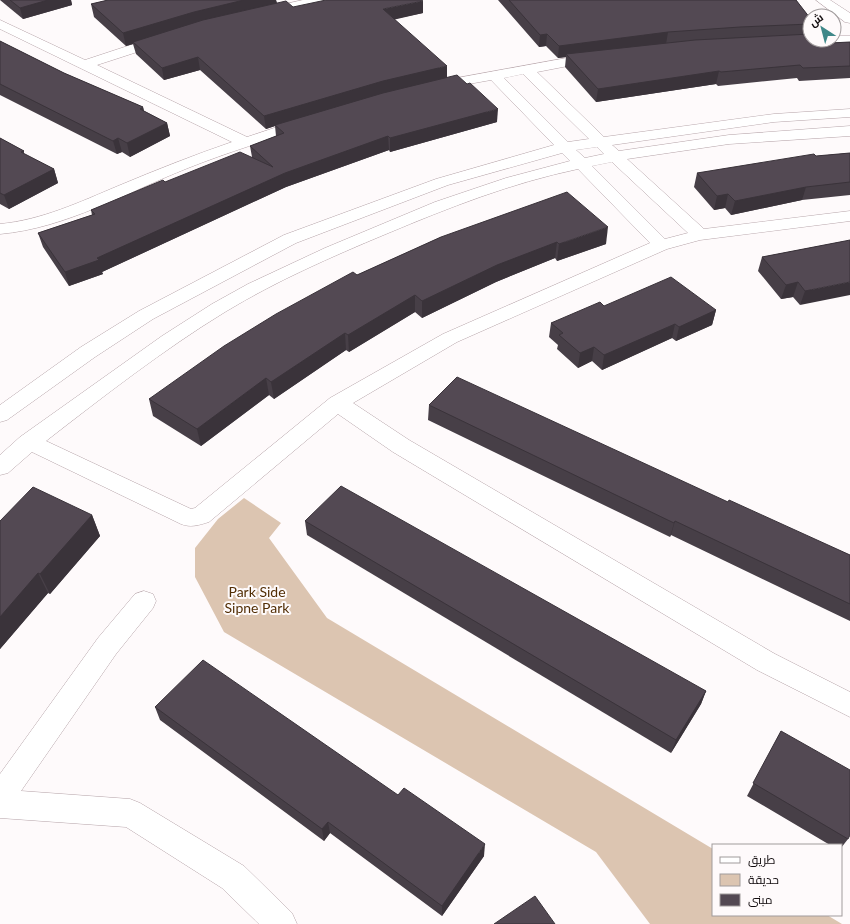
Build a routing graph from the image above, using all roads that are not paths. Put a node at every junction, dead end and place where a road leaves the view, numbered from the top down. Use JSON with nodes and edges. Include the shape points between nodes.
{"nodes":[{"id":1,"x":316,"y":0,"type":"edge"},
{"id":2,"x":822,"y":0,"type":"edge"},
{"id":3,"x":251,"y":16,"type":"edge"},
{"id":4,"x":850,"y":19,"type":"edge"},
{"id":5,"x":0,"y":24,"type":"edge"},
{"id":6,"x":177,"y":35,"type":"edge"},
{"id":7,"x":850,"y":40,"type":"edge"},
{"id":8,"x":782,"y":42,"type":"edge"},
{"id":9,"x":606,"y":56,"type":"edge"},
{"id":10,"x":84,"y":65,"type":"junction"},
{"id":11,"x":526,"y":69,"type":"junction"},
{"id":12,"x":494,"y":75,"type":"junction"},
{"id":13,"x":424,"y":89,"type":"edge"},
{"id":14,"x":850,"y":113,"type":"edge"},
{"id":15,"x":321,"y":117,"type":"edge"},
{"id":16,"x":850,"y":131,"type":"edge"},
{"id":17,"x":244,"y":142,"type":"junction"},
{"id":18,"x":600,"y":142,"type":"junction"},
{"id":19,"x":566,"y":147,"type":"junction"},
{"id":20,"x":616,"y":157,"type":"junction"},
{"id":21,"x":581,"y":164,"type":"junction"},
{"id":22,"x":850,"y":216,"type":"edge"},
{"id":23,"x":0,"y":229,"type":"edge"},
{"id":24,"x":700,"y":235,"type":"junction"},
{"id":25,"x":661,"y":245,"type":"junction"},
{"id":26,"x":337,"y":404,"type":"junction"},
{"id":27,"x":0,"y":415,"type":"edge"},
{"id":28,"x":28,"y":442,"type":"junction"},
{"id":29,"x":0,"y":467,"type":"edge"},
{"id":30,"x":144,"y":601,"type":"dead end"},
{"id":31,"x":850,"y":705,"type":"edge"},
{"id":32,"x":0,"y":798,"type":"edge"},
{"id":33,"x":0,"y":804,"type":"edge"},
{"id":34,"x":281,"y":924,"type":"edge"}],
"edges":[{"from":1,"to":3,"type":"street"},
{"from":2,"to":4,"type":"street"},
{"from":5,"to":10,"type":"street"},
{"from":6,"to":10,"type":"street"},
{"from":7,"to":8,"type":"street"},
{"from":9,"to":11,"type":"street"},
{"from":10,"to":17,"type":"street"},
{"from":11,"to":12,"type":"street"},
{"from":11,"to":18,"type":"street"},
{"from":12,"to":13,"type":"street"},
{"from":12,"to":19,"type":"street"},
{"from":14,"to":18,"type":"street","via":[[774,118]]},
{"from":15,"to":17,"type":"street"},
{"from":16,"to":20,"type":"street","via":[[752,137],[676,146]]},
{"from":17,"to":23,"type":"street","via":[[57,217],[22,227]]},
{"from":18,"to":19,"type":"street"},
{"from":18,"to":20,"type":"street"},
{"from":19,"to":21,"type":"street"},
{"from":19,"to":27,"type":"street","via":[[442,182],[290,239],[146,315],[88,352]]},
{"from":20,"to":21,"type":"street"},
{"from":20,"to":24,"type":"street"},
{"from":21,"to":25,"type":"street"},
{"from":21,"to":28,"type":"street","via":[[529,176],[434,209],[353,242],[236,299],[182,331]]},
{"from":22,"to":24,"type":"street"},
{"from":24,"to":25,"type":"street"},
{"from":25,"to":26,"type":"street","via":[[450,338]]},
{"from":26,"to":28,"type":"street","via":[[200,516],[188,518]]},
{"from":26,"to":31,"type":"street","via":[[428,463],[746,650]]},
{"from":28,"to":29,"type":"street"},
{"from":30,"to":32,"type":"street","via":[[107,646]]},
{"from":33,"to":34,"type":"street","via":[[130,813],[233,877]]}]}
